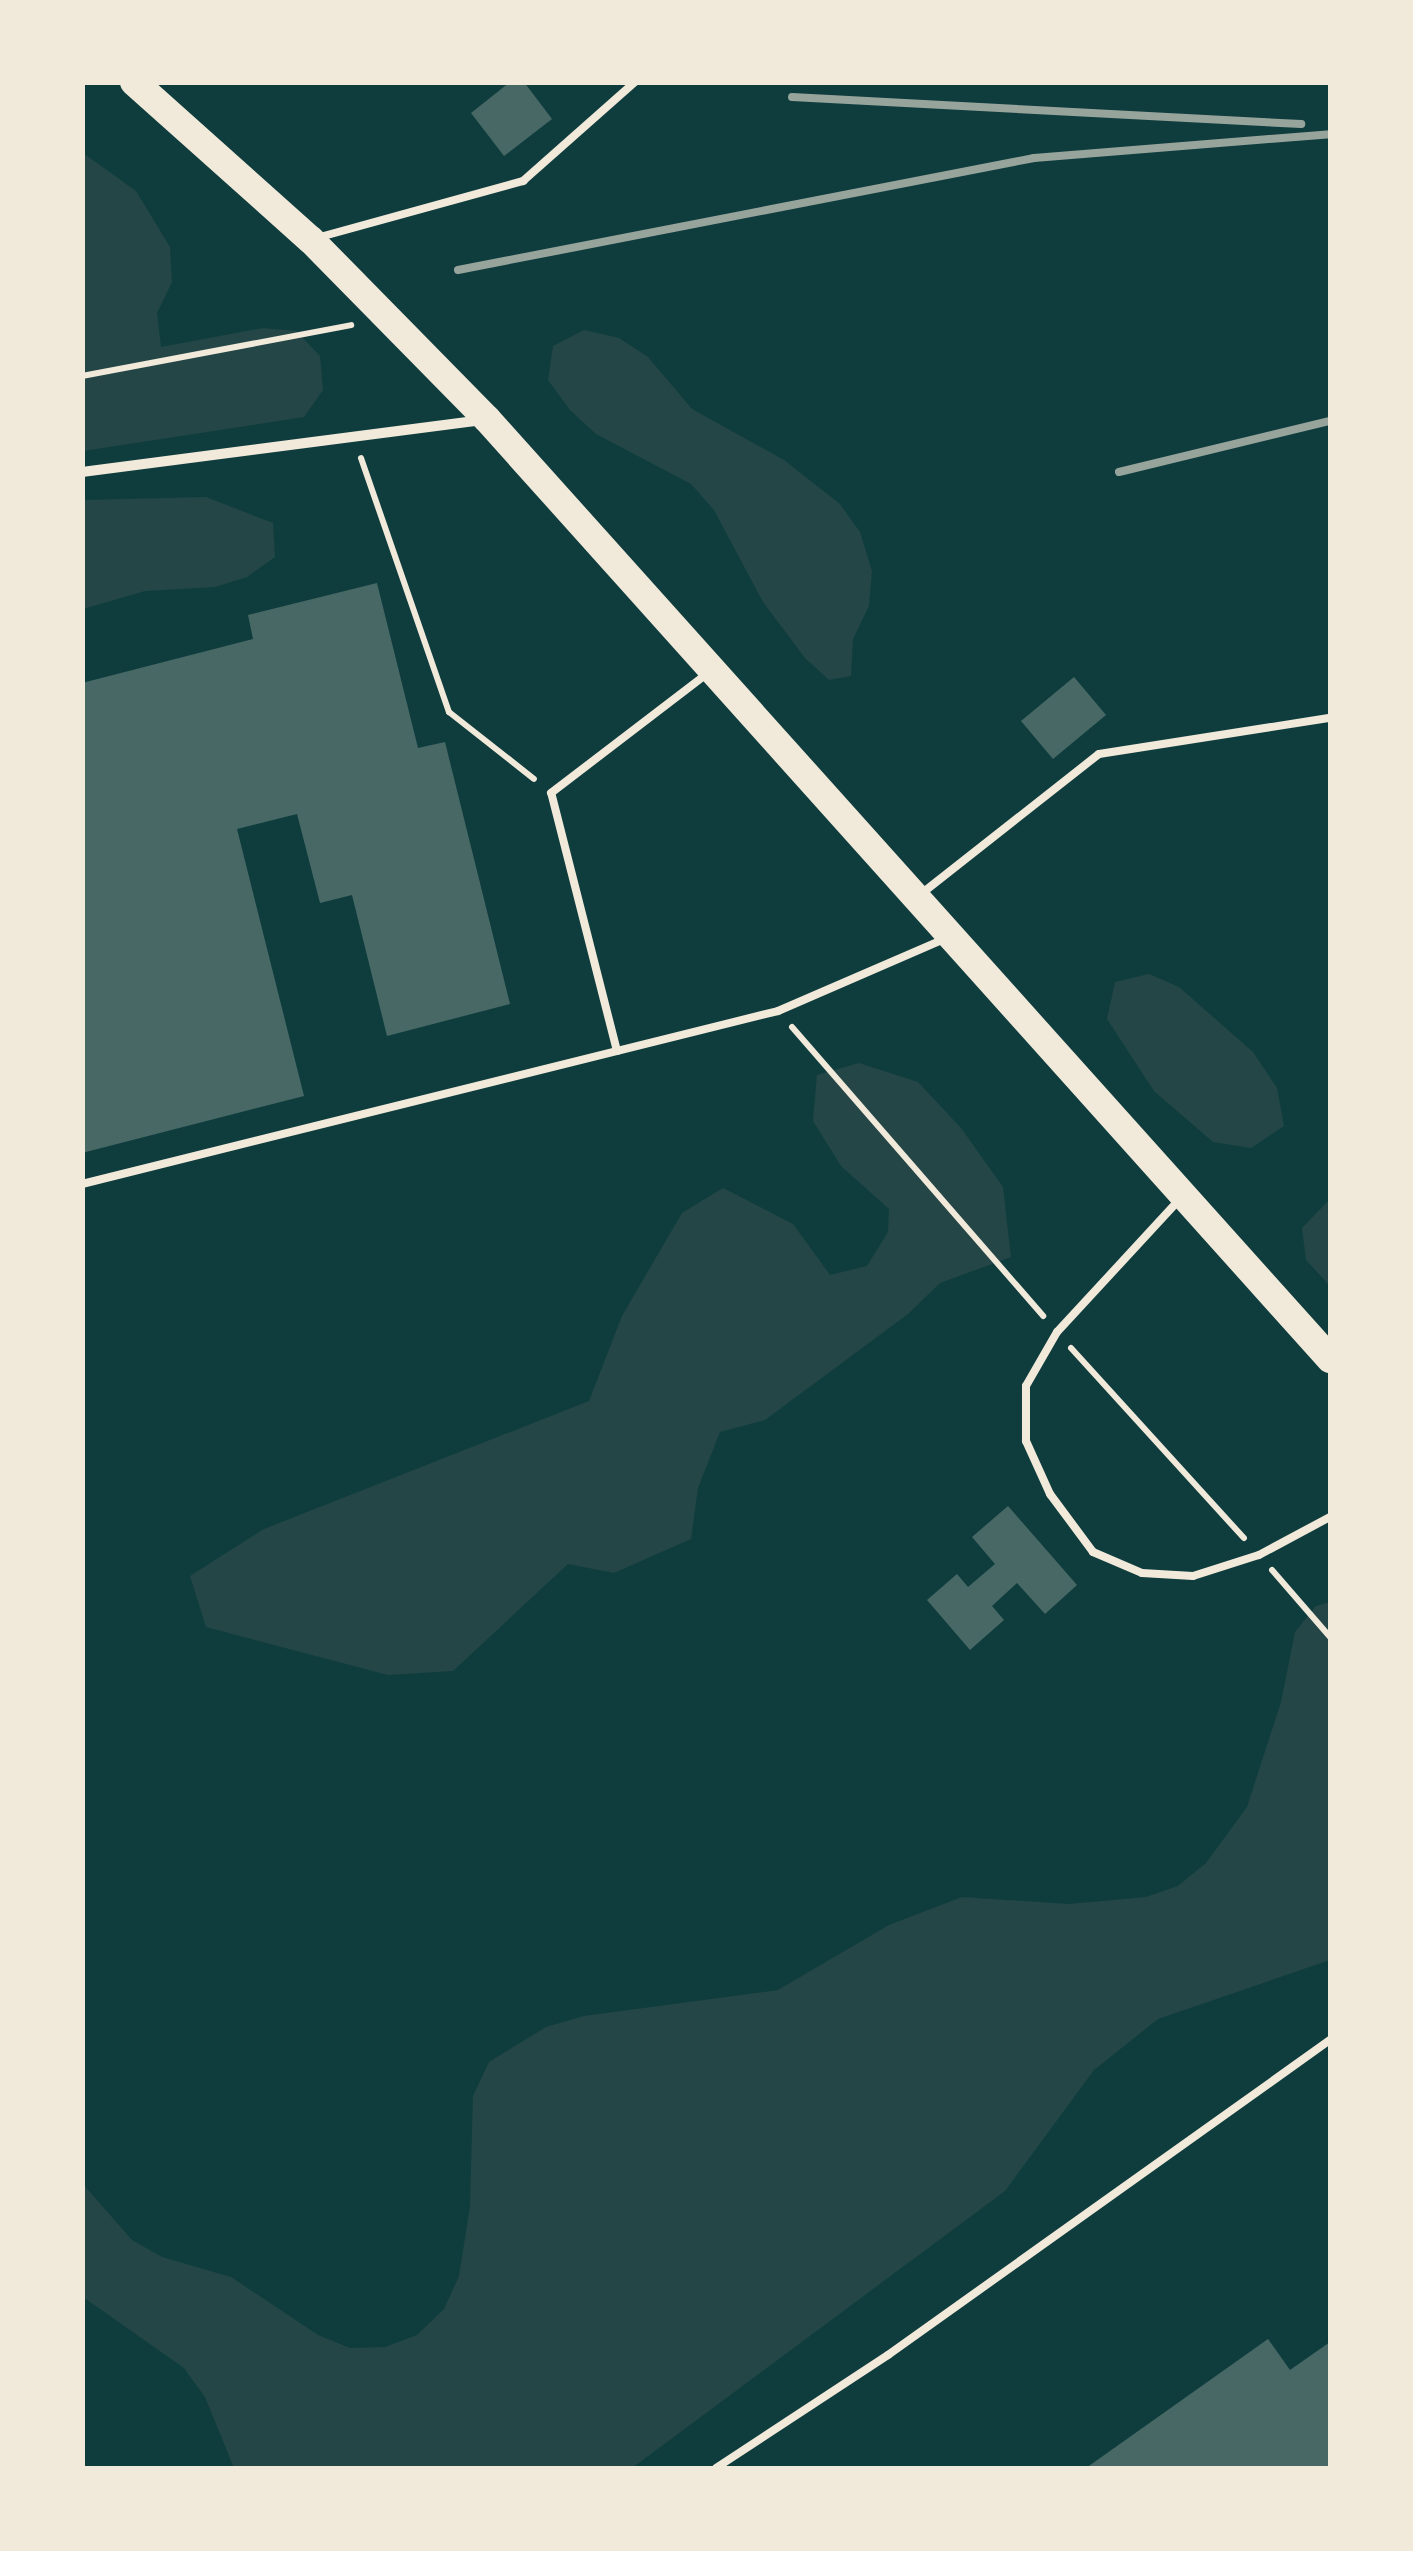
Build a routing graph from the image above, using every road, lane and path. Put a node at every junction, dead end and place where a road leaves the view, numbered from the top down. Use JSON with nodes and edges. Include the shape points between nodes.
{"nodes":[{"id":1,"x":634,"y":82,"type":"edge"},
{"id":2,"x":144,"y":86,"type":"edge"},
{"id":3,"x":311,"y":240,"type":"junction"},
{"id":4,"x":387,"y":319,"type":"junction"},
{"id":5,"x":82,"y":376,"type":"edge"},
{"id":6,"x":487,"y":419,"type":"junction"},
{"id":7,"x":354,"y":438,"type":"junction"},
{"id":8,"x":82,"y":472,"type":"edge"},
{"id":9,"x":712,"y":670,"type":"junction"},
{"id":10,"x":1330,"y":718,"type":"edge"},
{"id":11,"x":551,"y":793,"type":"junction"},
{"id":12,"x":916,"y":898,"type":"junction"},
{"id":13,"x":951,"y":936,"type":"junction"},
{"id":14,"x":617,"y":1051,"type":"junction"},
{"id":15,"x":82,"y":1184,"type":"edge"},
{"id":16,"x":1183,"y":1196,"type":"junction"},
{"id":17,"x":1330,"y":1359,"type":"edge"},
{"id":18,"x":1330,"y":1517,"type":"edge"},
{"id":19,"x":1330,"y":2040,"type":"edge"},
{"id":20,"x":716,"y":2468,"type":"edge"}],
"edges":[{"from":1,"to":3,"type":"lane","via":[[522,181]]},
{"from":2,"to":3,"type":"highway"},
{"from":3,"to":4,"type":"highway"},
{"from":4,"to":5,"type":"path"},
{"from":4,"to":6,"type":"highway"},
{"from":6,"to":7,"type":"street"},
{"from":6,"to":9,"type":"highway"},
{"from":7,"to":8,"type":"street"},
{"from":7,"to":11,"type":"path","via":[[449,712]]},
{"from":9,"to":11,"type":"lane"},
{"from":9,"to":12,"type":"highway"},
{"from":10,"to":12,"type":"lane","via":[[1100,754]]},
{"from":11,"to":14,"type":"lane"},
{"from":12,"to":13,"type":"highway"},
{"from":13,"to":14,"type":"lane","via":[[778,1011]]},
{"from":13,"to":16,"type":"highway"},
{"from":14,"to":15,"type":"lane"},
{"from":16,"to":17,"type":"highway"},
{"from":16,"to":18,"type":"lane","via":[[1057,1332],[1026,1386],[1026,1441],[1050,1494],[1093,1552],[1142,1572],[1192,1576],[1259,1556]]},
{"from":19,"to":20,"type":"lane","via":[[888,2355]]}]}
